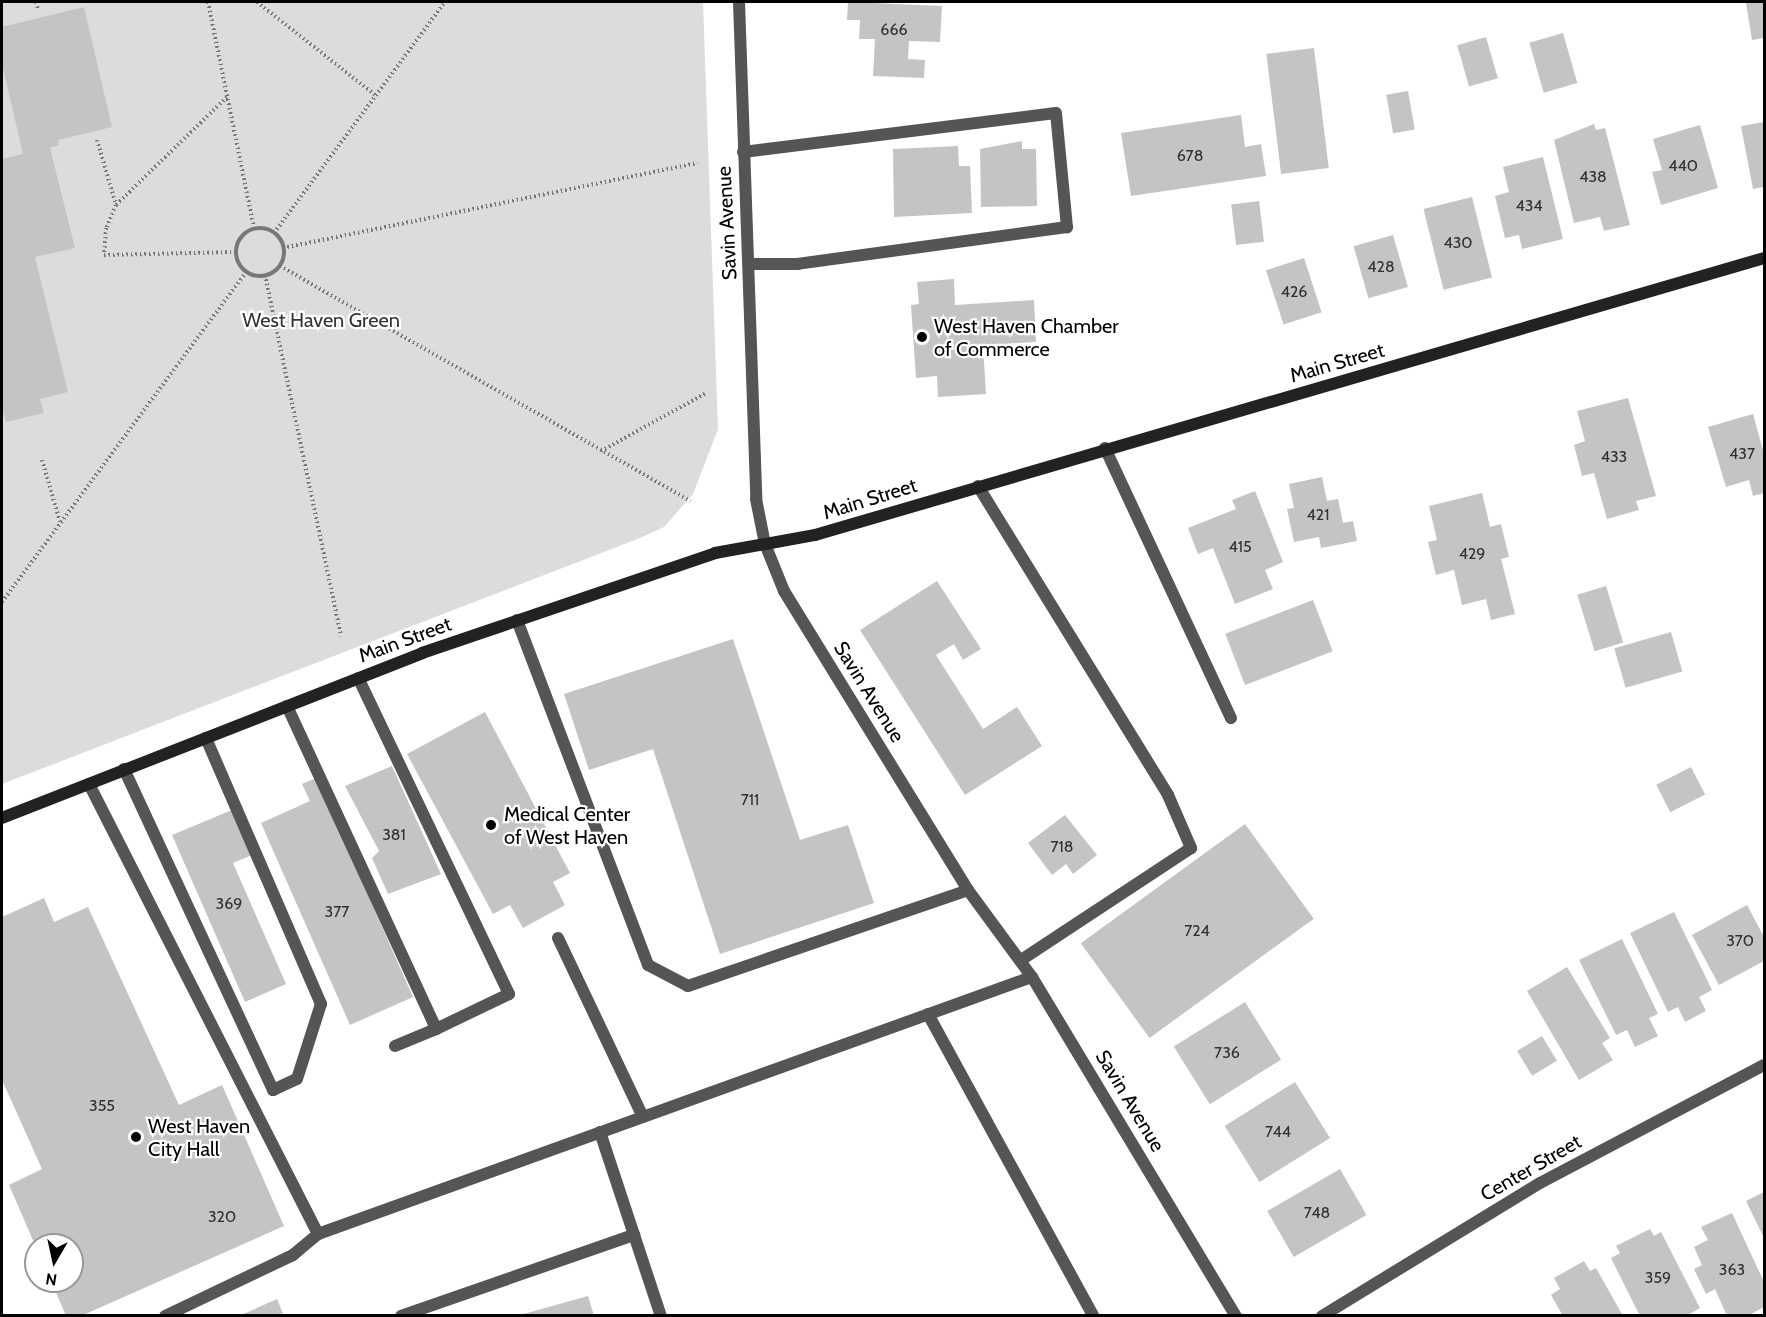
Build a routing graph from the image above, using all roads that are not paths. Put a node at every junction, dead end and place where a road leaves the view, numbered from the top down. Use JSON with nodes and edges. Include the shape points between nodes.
{"nodes":[{"id":1,"x":738,"y":2,"type":"edge"},
{"id":2,"x":743,"y":152,"type":"junction"},
{"id":3,"x":1764,"y":258,"type":"edge"},
{"id":4,"x":749,"y":264,"type":"junction"},
{"id":5,"x":1105,"y":448,"type":"junction"},
{"id":6,"x":978,"y":486,"type":"junction"},
{"id":7,"x":765,"y":544,"type":"junction"},
{"id":8,"x":517,"y":620,"type":"junction"},
{"id":9,"x":358,"y":678,"type":"junction"},
{"id":10,"x":287,"y":706,"type":"junction"},
{"id":11,"x":1231,"y":718,"type":"dead end"},
{"id":12,"x":206,"y":738,"type":"junction"},
{"id":13,"x":124,"y":769,"type":"junction"},
{"id":14,"x":89,"y":784,"type":"junction"},
{"id":15,"x":2,"y":818,"type":"edge"},
{"id":16,"x":968,"y":890,"type":"junction"},
{"id":17,"x":558,"y":938,"type":"dead end"},
{"id":18,"x":1021,"y":960,"type":"junction"},
{"id":19,"x":1032,"y":977,"type":"junction"},
{"id":20,"x":928,"y":1014,"type":"junction"},
{"id":21,"x":436,"y":1029,"type":"junction"},
{"id":22,"x":395,"y":1046,"type":"dead end"},
{"id":23,"x":1764,"y":1065,"type":"edge"},
{"id":24,"x":643,"y":1118,"type":"junction"},
{"id":25,"x":600,"y":1132,"type":"junction"},
{"id":26,"x":318,"y":1234,"type":"junction"},
{"id":27,"x":634,"y":1235,"type":"junction"},
{"id":28,"x":165,"y":1316,"type":"edge"},
{"id":29,"x":401,"y":1316,"type":"edge"},
{"id":30,"x":661,"y":1316,"type":"edge"},
{"id":31,"x":1093,"y":1316,"type":"edge"},
{"id":32,"x":1236,"y":1316,"type":"edge"},
{"id":33,"x":1322,"y":1316,"type":"edge"}],
"edges":[{"from":1,"to":2,"type":"street","name":"Savin Avenue"},
{"from":2,"to":4,"type":"street","name":"Savin Avenue"},
{"from":2,"to":4,"type":"street","via":[[1056,113],[1067,227],[798,264]]},
{"from":3,"to":5,"type":"main road","name":"Main Street"},
{"from":4,"to":7,"type":"street","name":"Savin Avenue","via":[[756,500]]},
{"from":5,"to":6,"type":"main road","name":"Main Street"},
{"from":5,"to":11,"type":"street"},
{"from":6,"to":7,"type":"main road","name":"Main Street","via":[[815,536]]},
{"from":6,"to":18,"type":"street","via":[[1006,540],[1168,795],[1191,848]]},
{"from":7,"to":8,"type":"main road","name":"Main Street","via":[[715,553]]},
{"from":7,"to":16,"type":"street","name":"Savin Avenue","via":[[784,591]]},
{"from":8,"to":9,"type":"main road","name":"Main Street"},
{"from":8,"to":16,"type":"street","via":[[648,965],[688,986]]},
{"from":9,"to":10,"type":"main road","name":"Main Street"},
{"from":9,"to":21,"type":"street","via":[[509,994]]},
{"from":10,"to":12,"type":"main road","name":"Main Street"},
{"from":10,"to":21,"type":"street"},
{"from":12,"to":13,"type":"main road","name":"Main Street"},
{"from":12,"to":13,"type":"street","via":[[321,1004],[297,1079],[273,1090]]},
{"from":13,"to":14,"type":"main road","name":"Main Street"},
{"from":14,"to":15,"type":"main road","name":"Main Street"},
{"from":14,"to":26,"type":"street"},
{"from":16,"to":18,"type":"street","name":"Savin Avenue"},
{"from":17,"to":24,"type":"street"},
{"from":18,"to":19,"type":"street","name":"Savin Avenue"},
{"from":19,"to":20,"type":"street"},
{"from":19,"to":32,"type":"street","name":"Savin Avenue"},
{"from":20,"to":24,"type":"street"},
{"from":20,"to":31,"type":"street"},
{"from":21,"to":22,"type":"street"},
{"from":23,"to":33,"type":"street","name":"Center Street","via":[[1540,1183]]},
{"from":24,"to":25,"type":"street"},
{"from":25,"to":26,"type":"street"},
{"from":25,"to":27,"type":"street"},
{"from":26,"to":28,"type":"street","via":[[293,1255]]},
{"from":27,"to":29,"type":"street"},
{"from":27,"to":30,"type":"street"}]}
